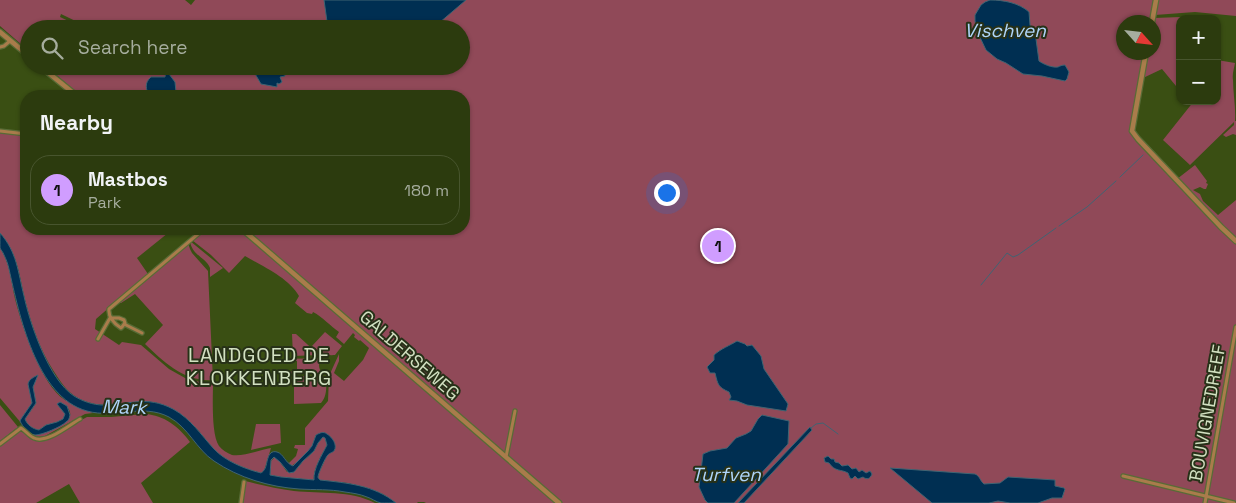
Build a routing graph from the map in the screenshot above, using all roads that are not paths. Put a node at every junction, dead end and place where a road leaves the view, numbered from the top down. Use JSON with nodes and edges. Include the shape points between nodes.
{"nodes":[{"id":1,"x":1156,"y":0,"type":"edge"},
{"id":2,"x":1153,"y":15,"type":"edge"},
{"id":3,"x":0,"y":32,"type":"edge"},
{"id":4,"x":10,"y":41,"type":"junction"},
{"id":5,"x":0,"y":47,"type":"edge"},
{"id":6,"x":20,"y":49,"type":"edge"},
{"id":7,"x":1145,"y":60,"type":"edge"},
{"id":8,"x":51,"y":75,"type":"edge"},
{"id":9,"x":70,"y":90,"type":"edge"},
{"id":10,"x":0,"y":131,"type":"edge"},
{"id":11,"x":20,"y":133,"type":"edge"},
{"id":12,"x":197,"y":235,"type":"edge"},
{"id":13,"x":249,"y":235,"type":"edge"},
{"id":14,"x":1236,"y":241,"type":"edge"},
{"id":15,"x":111,"y":318,"type":"junction"},
{"id":16,"x":124,"y":324,"type":"junction"},
{"id":17,"x":1236,"y":327,"type":"edge"},
{"id":18,"x":142,"y":333,"type":"dead end"},
{"id":19,"x":98,"y":339,"type":"dead end"},
{"id":20,"x":515,"y":411,"type":"dead end"},
{"id":21,"x":80,"y":419,"type":"dead end"},
{"id":22,"x":0,"y":444,"type":"edge"},
{"id":23,"x":506,"y":457,"type":"junction"},
{"id":24,"x":1123,"y":476,"type":"dead end"},
{"id":25,"x":244,"y":482,"type":"dead end"},
{"id":26,"x":1206,"y":496,"type":"junction"},
{"id":27,"x":242,"y":503,"type":"edge"},
{"id":28,"x":559,"y":503,"type":"edge"},
{"id":29,"x":1204,"y":503,"type":"edge"},
{"id":30,"x":1234,"y":503,"type":"edge"}],
"edges":[{"from":1,"to":2,"type":"street"},
{"from":3,"to":4,"type":"street"},
{"from":4,"to":5,"type":"street"},
{"from":4,"to":6,"type":"street"},
{"from":7,"to":14,"type":"street","via":[[1132,131]]},
{"from":8,"to":9,"type":"street"},
{"from":10,"to":11,"type":"street"},
{"from":12,"to":15,"type":"street","via":[[109,308]]},
{"from":13,"to":23,"type":"street","name":"GALDERSEWEG"},
{"from":15,"to":16,"type":"street","via":[[123,319]]},
{"from":15,"to":16,"type":"street","via":[[120,327]]},
{"from":15,"to":19,"type":"street"},
{"from":16,"to":18,"type":"street"},
{"from":17,"to":26,"type":"street","name":"BOUVIGNEDREEF"},
{"from":20,"to":23,"type":"street"},
{"from":21,"to":22,"type":"street","via":[[41,440],[21,428]]},
{"from":23,"to":28,"type":"street","name":"GALDERSEWEG"},
{"from":24,"to":26,"type":"street"},
{"from":25,"to":27,"type":"street"},
{"from":26,"to":29,"type":"street","name":"BOUVIGNEDREEF"},
{"from":26,"to":30,"type":"street"}]}
